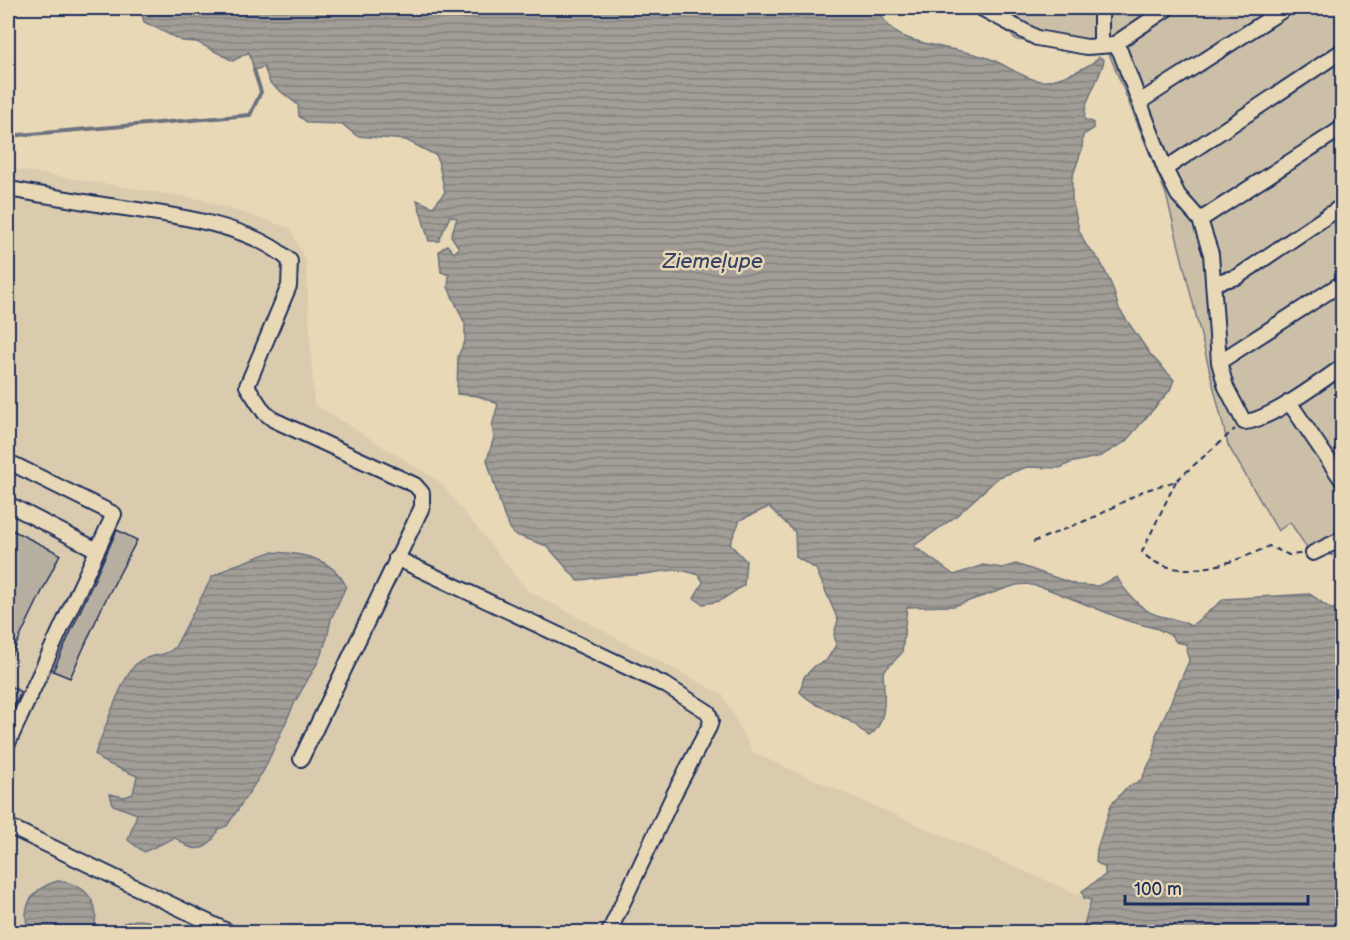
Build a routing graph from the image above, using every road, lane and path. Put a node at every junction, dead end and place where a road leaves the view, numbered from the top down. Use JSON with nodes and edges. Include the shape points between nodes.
{"nodes":[{"id":1,"x":981,"y":8,"type":"edge"},
{"id":2,"x":1104,"y":8,"type":"edge"},
{"id":3,"x":1168,"y":8,"type":"edge"},
{"id":4,"x":1286,"y":8,"type":"edge"},
{"id":5,"x":1107,"y":44,"type":"junction"},
{"id":6,"x":1342,"y":51,"type":"edge"},
{"id":7,"x":1141,"y":101,"type":"junction"},
{"id":8,"x":1342,"y":128,"type":"edge"},
{"id":9,"x":1165,"y":169,"type":"junction"},
{"id":10,"x":8,"y":189,"type":"edge"},
{"id":11,"x":1342,"y":206,"type":"edge"},
{"id":12,"x":1200,"y":220,"type":"junction"},
{"id":13,"x":1213,"y":283,"type":"junction"},
{"id":14,"x":1342,"y":283,"type":"edge"},
{"id":15,"x":1219,"y":362,"type":"junction"},
{"id":16,"x":1342,"y":367,"type":"edge"},
{"id":17,"x":1289,"y":402,"type":"junction"},
{"id":18,"x":1244,"y":422,"type":"junction"},
{"id":19,"x":15,"y":465,"type":"dead end"},
{"id":20,"x":1340,"y":473,"type":"edge"},
{"id":21,"x":1176,"y":481,"type":"junction"},
{"id":22,"x":8,"y":504,"type":"edge"},
{"id":23,"x":1342,"y":539,"type":"edge"},
{"id":24,"x":1033,"y":542,"type":"dead end"},
{"id":25,"x":97,"y":550,"type":"junction"},
{"id":26,"x":1313,"y":553,"type":"joint"},
{"id":27,"x":396,"y":558,"type":"junction"},
{"id":28,"x":8,"y":743,"type":"edge"},
{"id":29,"x":301,"y":759,"type":"dead end"},
{"id":30,"x":8,"y":826,"type":"edge"},
{"id":31,"x":214,"y":929,"type":"edge"},
{"id":32,"x":229,"y":933,"type":"edge"},
{"id":33,"x":609,"y":933,"type":"edge"}],
"edges":[{"from":1,"to":5,"type":"lane","via":[[1037,38],[1087,47]]},
{"from":2,"to":5,"type":"lane","via":[[1101,15]]},
{"from":3,"to":5,"type":"lane"},
{"from":4,"to":7,"type":"lane"},
{"from":5,"to":7,"type":"lane","via":[[1120,51]]},
{"from":6,"to":9,"type":"lane"},
{"from":7,"to":9,"type":"lane"},
{"from":8,"to":12,"type":"lane"},
{"from":9,"to":12,"type":"lane","via":[[1178,195]]},
{"from":10,"to":27,"type":"lane","via":[[170,214],[243,233],[278,250],[290,261],[289,286],[247,386],[274,420],[415,484],[422,493],[422,507]]},
{"from":11,"to":13,"type":"lane","via":[[1237,276]]},
{"from":12,"to":13,"type":"lane","via":[[1211,254]]},
{"from":13,"to":15,"type":"lane"},
{"from":14,"to":15,"type":"lane"},
{"from":15,"to":18,"type":"lane","via":[[1226,387]]},
{"from":16,"to":17,"type":"lane"},
{"from":17,"to":18,"type":"lane","via":[[1252,422]]},
{"from":17,"to":20,"type":"lane"},
{"from":18,"to":21,"type":"path"},
{"from":19,"to":25,"type":"lane","via":[[114,514]]},
{"from":21,"to":24,"type":"path","via":[[1143,491],[1097,516]]},
{"from":21,"to":26,"type":"path","via":[[1142,552],[1154,564],[1196,570],[1269,546],[1289,555]]},
{"from":22,"to":25,"type":"lane"},
{"from":23,"to":26,"type":"lane"},
{"from":25,"to":28,"type":"lane"},
{"from":27,"to":29,"type":"lane"},
{"from":27,"to":33,"type":"lane","via":[[667,686],[708,712],[709,727]]},
{"from":30,"to":31,"type":"lane"},
{"from":31,"to":32,"type":"lane"}]}
